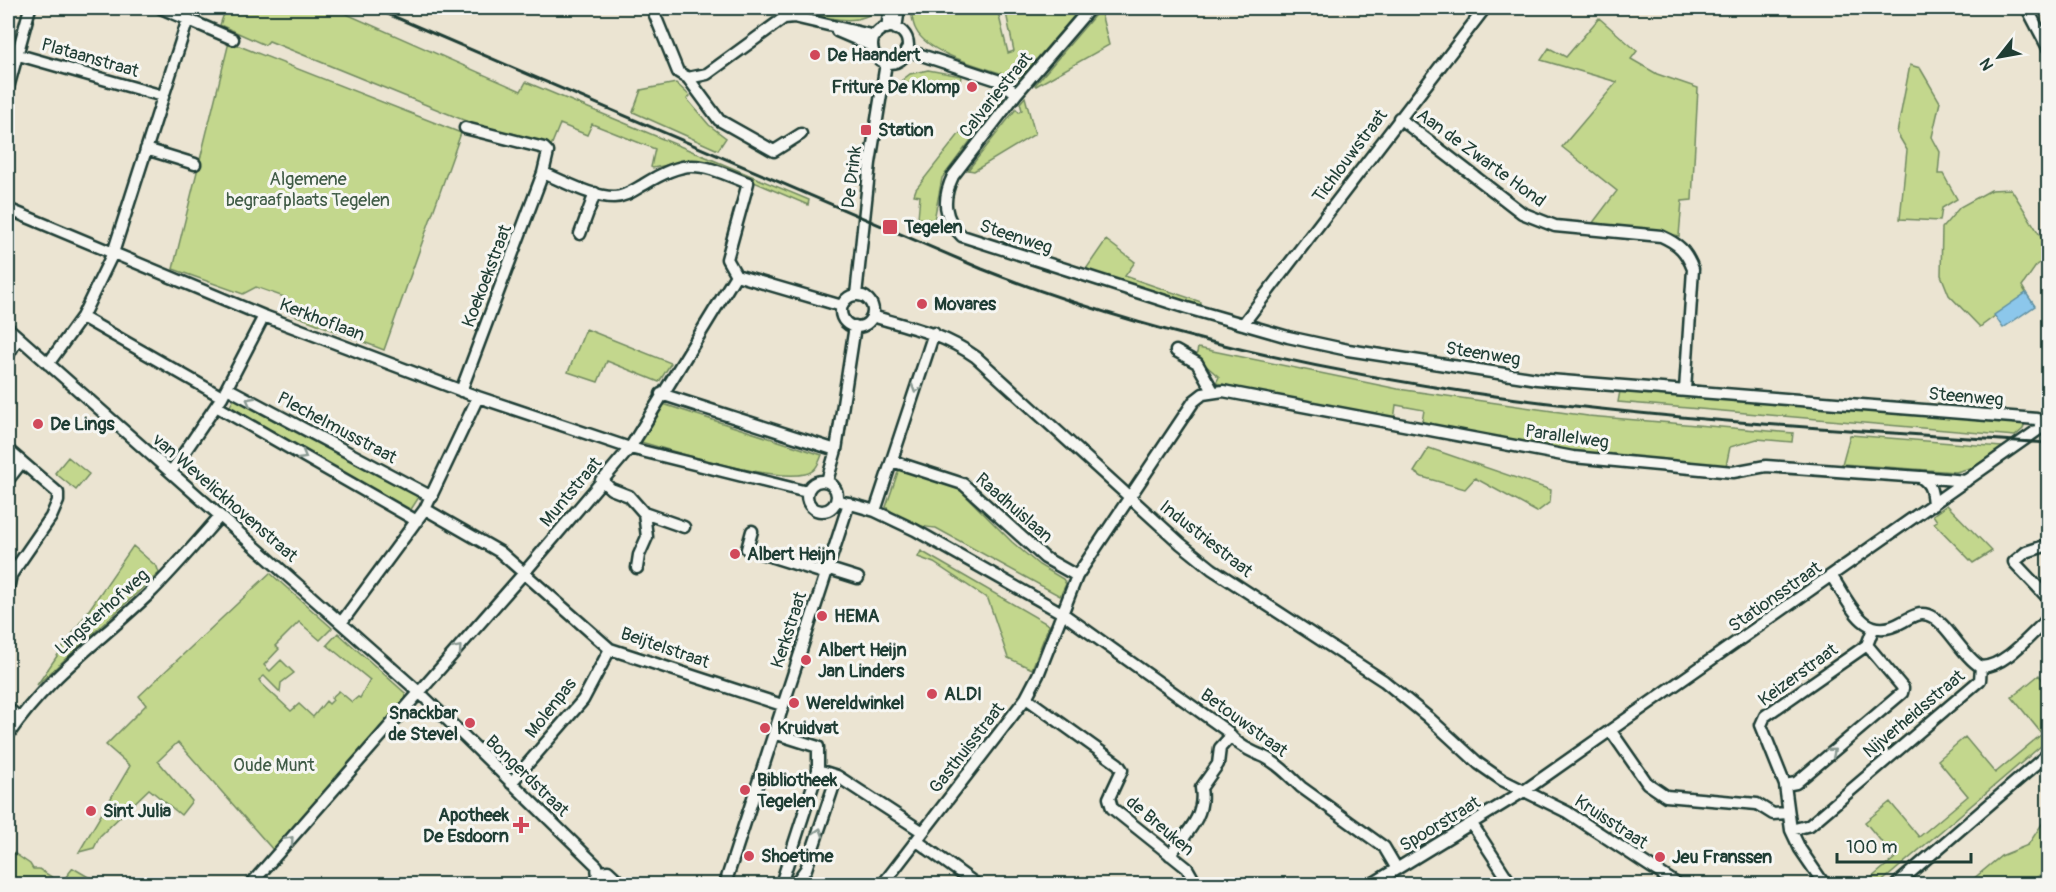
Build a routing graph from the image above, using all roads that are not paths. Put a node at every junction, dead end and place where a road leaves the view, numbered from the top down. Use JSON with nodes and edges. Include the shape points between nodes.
{"nodes":[{"id":1,"x":30,"y":8,"type":"edge"},
{"id":2,"x":160,"y":8,"type":"edge"},
{"id":3,"x":652,"y":8,"type":"edge"},
{"id":4,"x":890,"y":8,"type":"edge"},
{"id":5,"x":899,"y":8,"type":"edge"},
{"id":6,"x":1090,"y":8,"type":"edge"},
{"id":7,"x":1485,"y":8,"type":"edge"},
{"id":8,"x":2027,"y":8,"type":"edge"},
{"id":9,"x":793,"y":12,"type":"edge"},
{"id":10,"x":188,"y":19,"type":"junction"},
{"id":11,"x":892,"y":28,"type":"junction"},
{"id":12,"x":233,"y":39,"type":"dead end"},
{"id":13,"x":873,"y":41,"type":"junction"},
{"id":14,"x":2049,"y":48,"type":"edge"},
{"id":15,"x":906,"y":50,"type":"junction"},
{"id":16,"x":12,"y":53,"type":"edge"},
{"id":17,"x":886,"y":63,"type":"junction"},
{"id":18,"x":688,"y":78,"type":"junction"},
{"id":19,"x":8,"y":88,"type":"edge"},
{"id":20,"x":1017,"y":93,"type":"junction"},
{"id":21,"x":163,"y":96,"type":"junction"},
{"id":22,"x":1399,"y":118,"type":"junction"},
{"id":23,"x":465,"y":128,"type":"dead end"},
{"id":24,"x":801,"y":134,"type":"dead end"},
{"id":25,"x":146,"y":149,"type":"junction"},
{"id":26,"x":195,"y":164,"type":"dead end"},
{"id":27,"x":543,"y":173,"type":"junction"},
{"id":28,"x":595,"y":193,"type":"junction"},
{"id":29,"x":8,"y":209,"type":"edge"},
{"id":30,"x":946,"y":210,"type":"joint"},
{"id":31,"x":580,"y":234,"type":"dead end"},
{"id":32,"x":113,"y":253,"type":"junction"},
{"id":33,"x":736,"y":274,"type":"junction"},
{"id":34,"x":856,"y":295,"type":"junction"},
{"id":35,"x":842,"y":306,"type":"junction"},
{"id":36,"x":264,"y":316,"type":"junction"},
{"id":37,"x":872,"y":316,"type":"junction"},
{"id":38,"x":82,"y":317,"type":"junction"},
{"id":39,"x":1243,"y":324,"type":"junction"},
{"id":40,"x":855,"y":326,"type":"junction"},
{"id":41,"x":8,"y":328,"type":"edge"},
{"id":42,"x":934,"y":333,"type":"junction"},
{"id":43,"x":18,"y":338,"type":"junction"},
{"id":44,"x":1176,"y":351,"type":"dead end"},
{"id":45,"x":8,"y":355,"type":"edge"},
{"id":46,"x":48,"y":364,"type":"junction"},
{"id":47,"x":1685,"y":390,"type":"junction"},
{"id":48,"x":461,"y":391,"type":"junction"},
{"id":49,"x":1213,"y":391,"type":"junction"},
{"id":50,"x":661,"y":394,"type":"junction"},
{"id":51,"x":222,"y":397,"type":"junction"},
{"id":52,"x":478,"y":398,"type":"junction"},
{"id":53,"x":2046,"y":425,"type":"edge"},
{"id":54,"x":630,"y":448,"type":"junction"},
{"id":55,"x":8,"y":450,"type":"edge"},
{"id":56,"x":836,"y":450,"type":"junction"},
{"id":57,"x":892,"y":461,"type":"junction"},
{"id":58,"x":22,"y":462,"type":"junction"},
{"id":59,"x":171,"y":472,"type":"junction"},
{"id":60,"x":1920,"y":477,"type":"junction"},
{"id":61,"x":8,"y":480,"type":"edge"},
{"id":62,"x":601,"y":480,"type":"junction"},
{"id":63,"x":827,"y":481,"type":"junction"},
{"id":64,"x":1966,"y":481,"type":"junction"},
{"id":65,"x":807,"y":492,"type":"junction"},
{"id":66,"x":432,"y":497,"type":"junction"},
{"id":67,"x":1129,"y":497,"type":"junction"},
{"id":68,"x":837,"y":500,"type":"junction"},
{"id":69,"x":849,"y":503,"type":"junction"},
{"id":70,"x":1934,"y":505,"type":"junction"},
{"id":71,"x":425,"y":509,"type":"junction"},
{"id":72,"x":875,"y":511,"type":"junction"},
{"id":73,"x":644,"y":513,"type":"junction"},
{"id":74,"x":220,"y":516,"type":"junction"},
{"id":75,"x":417,"y":521,"type":"junction"},
{"id":76,"x":684,"y":527,"type":"dead end"},
{"id":77,"x":752,"y":531,"type":"dead end"},
{"id":78,"x":2049,"y":545,"type":"edge"},
{"id":79,"x":637,"y":568,"type":"dead end"},
{"id":80,"x":825,"y":571,"type":"junction"},
{"id":81,"x":524,"y":573,"type":"junction"},
{"id":82,"x":1077,"y":576,"type":"junction"},
{"id":83,"x":1832,"y":577,"type":"junction"},
{"id":84,"x":858,"y":578,"type":"dead end"},
{"id":85,"x":8,"y":589,"type":"edge"},
{"id":86,"x":2049,"y":598,"type":"edge"},
{"id":87,"x":1062,"y":612,"type":"junction"},
{"id":88,"x":2049,"y":619,"type":"edge"},
{"id":89,"x":341,"y":623,"type":"junction"},
{"id":90,"x":1873,"y":629,"type":"junction"},
{"id":91,"x":1867,"y":645,"type":"junction"},
{"id":92,"x":610,"y":649,"type":"junction"},
{"id":93,"x":1981,"y":667,"type":"junction"},
{"id":94,"x":420,"y":693,"type":"junction"},
{"id":95,"x":1026,"y":698,"type":"junction"},
{"id":96,"x":783,"y":705,"type":"junction"},
{"id":97,"x":8,"y":709,"type":"edge"},
{"id":98,"x":20,"y":717,"type":"junction"},
{"id":99,"x":1611,"y":731,"type":"junction"},
{"id":100,"x":774,"y":733,"type":"junction"},
{"id":101,"x":8,"y":735,"type":"edge"},
{"id":102,"x":1230,"y":737,"type":"junction"},
{"id":103,"x":2049,"y":754,"type":"edge"},
{"id":104,"x":818,"y":770,"type":"junction"},
{"id":105,"x":837,"y":776,"type":"junction"},
{"id":106,"x":511,"y":783,"type":"junction"},
{"id":107,"x":1785,"y":784,"type":"junction"},
{"id":108,"x":1524,"y":791,"type":"junction"},
{"id":109,"x":1787,"y":813,"type":"junction"},
{"id":110,"x":1472,"y":824,"type":"junction"},
{"id":111,"x":1791,"y":830,"type":"junction"},
{"id":112,"x":920,"y":836,"type":"junction"},
{"id":113,"x":1170,"y":855,"type":"junction"},
{"id":114,"x":1398,"y":869,"type":"junction"},
{"id":115,"x":599,"y":872,"type":"junction"},
{"id":116,"x":251,"y":885,"type":"edge"},
{"id":117,"x":592,"y":885,"type":"edge"},
{"id":118,"x":622,"y":885,"type":"edge"},
{"id":119,"x":725,"y":885,"type":"edge"},
{"id":120,"x":781,"y":885,"type":"edge"},
{"id":121,"x":795,"y":885,"type":"edge"},
{"id":122,"x":883,"y":885,"type":"edge"},
{"id":123,"x":976,"y":885,"type":"edge"},
{"id":124,"x":1196,"y":885,"type":"edge"},
{"id":125,"x":1372,"y":885,"type":"edge"},
{"id":126,"x":1511,"y":885,"type":"edge"},
{"id":127,"x":1677,"y":885,"type":"edge"},
{"id":128,"x":1824,"y":885,"type":"edge"},
{"id":129,"x":1898,"y":885,"type":"edge"}],
"edges":[{"from":1,"to":16,"type":"street"},
{"from":2,"to":10,"type":"street"},
{"from":3,"to":18,"type":"street","via":[[678,72]]},
{"from":4,"to":11,"type":"street"},
{"from":5,"to":11,"type":"street"},
{"from":6,"to":20,"type":"street","name":"Calvariestraat"},
{"from":7,"to":22,"type":"street","name":"Tichlouwstraat"},
{"from":8,"to":14,"type":"street"},
{"from":9,"to":13,"type":"street"},
{"from":9,"to":18,"type":"street","via":[[707,74]]},
{"from":10,"to":12,"type":"street"},
{"from":10,"to":21,"type":"street"},
{"from":11,"to":13,"type":"street"},
{"from":11,"to":15,"type":"street","via":[[905,38]]},
{"from":13,"to":17,"type":"street","via":[[876,57]]},
{"from":15,"to":17,"type":"street","via":[[899,60]]},
{"from":15,"to":20,"type":"street","via":[[998,80]]},
{"from":16,"to":19,"type":"street"},
{"from":16,"to":21,"type":"street","name":"Plataanstraat"},
{"from":17,"to":34,"type":"street","name":"De Drink","via":[[870,163]]},
{"from":18,"to":24,"type":"street","via":[[719,120],[774,151]]},
{"from":20,"to":30,"type":"street","name":"Calvariestraat","via":[[953,176],[945,191]]},
{"from":21,"to":25,"type":"street"},
{"from":22,"to":39,"type":"street","name":"Tichlouwstraat"},
{"from":22,"to":47,"type":"street","name":"Aan de Zwarte Hond","via":[[1522,213],[1538,221],[1661,236],[1687,252],[1693,269]]},
{"from":23,"to":27,"type":"street","via":[[544,148],[548,152]]},
{"from":25,"to":26,"type":"street"},
{"from":25,"to":32,"type":"street"},
{"from":27,"to":28,"type":"street"},
{"from":27,"to":48,"type":"street","name":"Koekoekstraat"},
{"from":28,"to":31,"type":"street"},
{"from":28,"to":33,"type":"street","via":[[625,196],[666,171],[684,165],[705,166],[748,183],[727,259]]},
{"from":29,"to":32,"type":"street","name":"Kerkhoflaan"},
{"from":30,"to":39,"type":"street","name":"Steenweg","via":[[955,229],[973,241]]},
{"from":32,"to":36,"type":"street","name":"Kerkhoflaan"},
{"from":32,"to":38,"type":"street"},
{"from":33,"to":35,"type":"street"},
{"from":33,"to":50,"type":"street","name":"Muntstraat"},
{"from":34,"to":35,"type":"street"},
{"from":34,"to":37,"type":"street","via":[[870,301]]},
{"from":35,"to":40,"type":"street","via":[[844,320]]},
{"from":36,"to":48,"type":"street","name":"Kerkhoflaan"},
{"from":36,"to":51,"type":"street"},
{"from":37,"to":40,"type":"street","via":[[866,324]]},
{"from":37,"to":42,"type":"street","name":"Industriestraat"},
{"from":38,"to":46,"type":"street"},
{"from":38,"to":51,"type":"street","name":"Plechelmusstraat"},
{"from":39,"to":47,"type":"street","name":"Steenweg","via":[[1348,350],[1469,369],[1537,379]]},
{"from":40,"to":56,"type":"street"},
{"from":41,"to":43,"type":"street","name":"van Wevelickhovenstraat"},
{"from":42,"to":57,"type":"street","one_way":true},
{"from":42,"to":67,"type":"street","name":"Industriestraat","via":[[976,357]]},
{"from":43,"to":45,"type":"street"},
{"from":43,"to":46,"type":"street","name":"van Wevelickhovenstraat"},
{"from":44,"to":49,"type":"street","via":[[1197,363]]},
{"from":46,"to":59,"type":"street","name":"van Wevelickhovenstraat"},
{"from":47,"to":53,"type":"street","name":"Steenweg","via":[[2037,419]]},
{"from":48,"to":52,"type":"street","name":"Kerkhoflaan"},
{"from":49,"to":60,"type":"street","name":"Parallelweg","via":[[1573,457],[1733,472],[1766,466]]},
{"from":49,"to":67,"type":"street","via":[[1194,401]]},
{"from":50,"to":54,"type":"street","name":"Muntstraat"},
{"from":50,"to":56,"type":"street"},
{"from":51,"to":59,"type":"street"},
{"from":66,"to":51,"type":"street","name":"Plechelmusstraat","one_way":true},
{"from":51,"to":75,"type":"street","name":"Plechelmusstraat","one_way":true},
{"from":52,"to":54,"type":"street","name":"Kerkhoflaan"},
{"from":52,"to":66,"type":"street"},
{"from":53,"to":64,"type":"street","name":"Stationsstraat"},
{"from":54,"to":62,"type":"street","name":"Muntstraat"},
{"from":54,"to":65,"type":"street"},
{"from":55,"to":58,"type":"street"},
{"from":56,"to":63,"type":"street"},
{"from":57,"to":72,"type":"street"},
{"from":57,"to":82,"type":"street","name":"Raadhuislaan","via":[[963,484],[1045,558]]},
{"from":58,"to":61,"type":"street"},
{"from":58,"to":85,"type":"street","via":[[58,493],[58,501],[11,575]]},
{"from":59,"to":74,"type":"street","name":"van Wevelickhovenstraat"},
{"from":60,"to":64,"type":"street","name":"Parallelweg"},
{"from":60,"to":70,"type":"street","via":[[1928,482]]},
{"from":62,"to":73,"type":"street","via":[[629,496]]},
{"from":62,"to":81,"type":"street","name":"Muntstraat"},
{"from":63,"to":65,"type":"street","via":[[815,482]]},
{"from":63,"to":68,"type":"street","via":[[836,488]]},
{"from":64,"to":70,"type":"street","name":"Stationsstraat"},
{"from":65,"to":68,"type":"street","via":[[810,505],[818,511],[829,510]]},
{"from":66,"to":71,"type":"street"},
{"from":67,"to":82,"type":"street","name":"Gasthuisstraat"},
{"from":67,"to":108,"type":"street","name":"Industriestraat","via":[[1212,569],[1384,681],[1479,764]]},
{"from":68,"to":69,"type":"street"},
{"from":69,"to":72,"type":"street"},
{"from":69,"to":80,"type":"street","name":"Kerkstraat"},
{"from":70,"to":83,"type":"street","name":"Stationsstraat"},
{"from":71,"to":75,"type":"street"},
{"from":71,"to":81,"type":"street","via":[[500,552]]},
{"from":72,"to":87,"type":"street"},
{"from":73,"to":76,"type":"street"},
{"from":73,"to":79,"type":"street","via":[[647,537]]},
{"from":74,"to":89,"type":"street","name":"van Wevelickhovenstraat"},
{"from":74,"to":98,"type":"street","name":"Lingsterhofweg","via":[[149,594],[69,663]]},
{"from":75,"to":89,"type":"street"},
{"from":77,"to":80,"type":"street","via":[[747,549]]},
{"from":78,"to":86,"type":"street","via":[[2026,552],[2014,561]]},
{"from":80,"to":84,"type":"street"},
{"from":80,"to":96,"type":"street","name":"Kerkstraat"},
{"from":81,"to":92,"type":"street","name":"Beijtelstraat"},
{"from":94,"to":81,"type":"street","name":"Muntstraat","one_way":true},
{"from":82,"to":87,"type":"street","name":"Gasthuisstraat"},
{"from":83,"to":90,"type":"street","via":[[1863,622]]},
{"from":83,"to":99,"type":"street","name":"Stationsstraat"},
{"from":87,"to":95,"type":"street","name":"Gasthuisstraat"},
{"from":87,"to":102,"type":"street","name":"Betouwstraat","via":[[1227,731]]},
{"from":88,"to":93,"type":"street","name":"Nijverheidsstraat","via":[[2001,660]]},
{"from":89,"to":94,"type":"street","name":"van Wevelickhovenstraat"},
{"from":90,"to":91,"type":"street"},
{"from":90,"to":93,"type":"street","via":[[1884,630],[1920,614],[1930,616]]},
{"from":91,"to":107,"type":"street","name":"Keizerstraat","via":[[1765,716],[1761,725]]},
{"from":107,"to":91,"type":"street","one_way":true,"via":[[1796,783],[1902,693],[1903,688]]},
{"from":92,"to":96,"type":"street","name":"Beijtelstraat"},
{"from":92,"to":106,"type":"street","name":"Molenpas","via":[[583,700]]},
{"from":93,"to":111,"type":"street","name":"Nijverheidsstraat","via":[[1980,680],[1810,825]]},
{"from":94,"to":106,"type":"street","name":"Bongerdstraat"},
{"from":116,"to":94,"type":"street","name":"Muntstraat","one_way":true},
{"from":95,"to":112,"type":"street","name":"Gasthuisstraat"},
{"from":95,"to":113,"type":"street","name":"de Breuken","via":[[1118,764],[1122,770],[1109,798],[1112,808]]},
{"from":96,"to":100,"type":"street","name":"Kerkstraat"},
{"from":97,"to":98,"type":"street"},
{"from":98,"to":101,"type":"street","name":"Lingsterhofweg"},
{"from":99,"to":108,"type":"street","name":"Stationsstraat"},
{"from":99,"to":109,"type":"street","via":[[1656,791],[1690,799],[1757,804],[1773,814]]},
{"from":100,"to":104,"type":"street","via":[[818,747]]},
{"from":100,"to":119,"type":"street","name":"Kerkstraat"},
{"from":102,"to":113,"type":"street","via":[[1220,748],[1218,764],[1201,788],[1200,814]]},
{"from":102,"to":114,"type":"street","name":"Betouwstraat","via":[[1283,771],[1384,847]]},
{"from":103,"to":129,"type":"street"},
{"from":104,"to":105,"type":"street"},
{"from":104,"to":120,"type":"street"},
{"from":105,"to":112,"type":"street"},
{"from":121,"to":105,"type":"street","one_way":true,"via":[[806,869]]},
{"from":106,"to":115,"type":"street","name":"Bongerdstraat"},
{"from":107,"to":109,"type":"street","name":"Keizerstraat"},
{"from":108,"to":110,"type":"street","name":"Spoorstraat"},
{"from":108,"to":127,"type":"street","name":"Kruisstraat","via":[[1567,812]]},
{"from":109,"to":111,"type":"street","name":"Keizerstraat"},
{"from":110,"to":114,"type":"street","name":"Spoorstraat"},
{"from":110,"to":126,"type":"street"},
{"from":111,"to":128,"type":"street","name":"Keizerstraat"},
{"from":112,"to":122,"type":"street","name":"Gasthuisstraat"},
{"from":112,"to":123,"type":"street"},
{"from":113,"to":124,"type":"street","name":"de Breuken","via":[[1187,868]]},
{"from":114,"to":125,"type":"street","name":"Spoorstraat"},
{"from":115,"to":117,"type":"street"},
{"from":115,"to":118,"type":"street","via":[[608,871]]}]}
